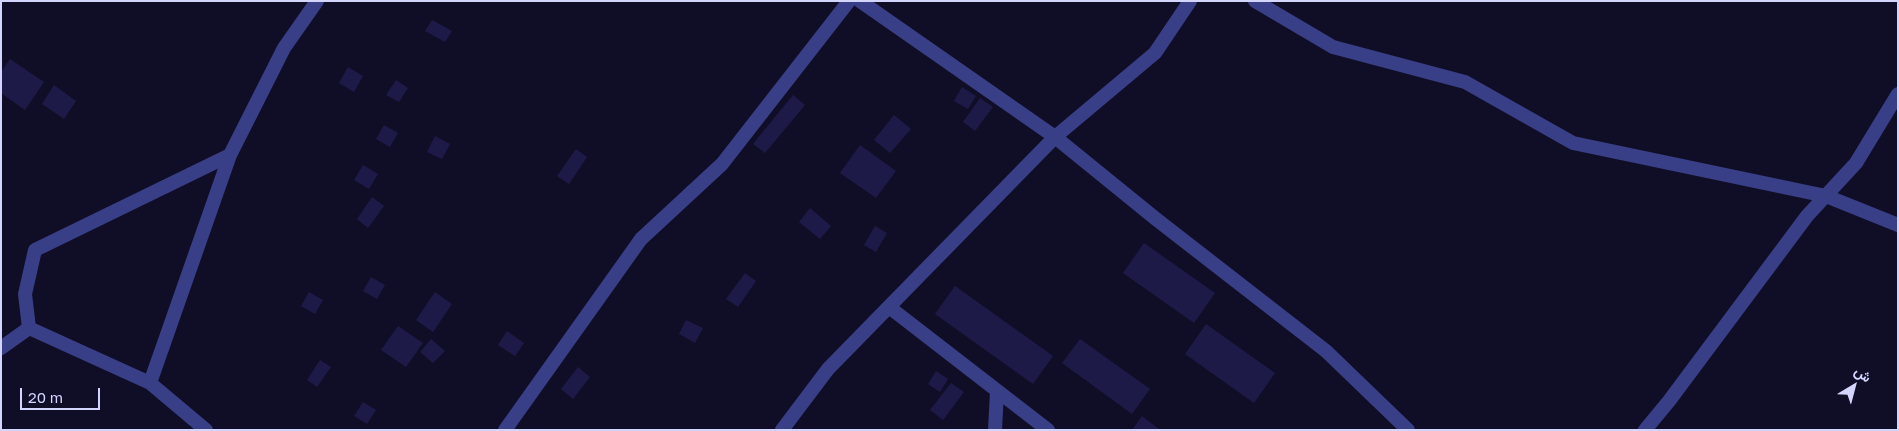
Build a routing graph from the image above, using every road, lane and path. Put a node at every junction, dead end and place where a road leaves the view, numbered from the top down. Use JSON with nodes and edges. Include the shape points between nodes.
{"nodes":[{"id":1,"x":317,"y":1,"type":"edge"},
{"id":2,"x":849,"y":1,"type":"edge"},
{"id":3,"x":860,"y":1,"type":"edge"},
{"id":4,"x":1190,"y":1,"type":"edge"},
{"id":5,"x":1255,"y":1,"type":"edge"},
{"id":6,"x":1898,"y":94,"type":"edge"},
{"id":7,"x":1055,"y":137,"type":"junction"},
{"id":8,"x":230,"y":155,"type":"junction"},
{"id":9,"x":1826,"y":196,"type":"junction"},
{"id":10,"x":1898,"y":225,"type":"edge"},
{"id":11,"x":889,"y":307,"type":"junction"},
{"id":12,"x":29,"y":328,"type":"junction"},
{"id":13,"x":1,"y":348,"type":"edge"},
{"id":14,"x":150,"y":382,"type":"junction"},
{"id":15,"x":997,"y":391,"type":"junction"},
{"id":16,"x":206,"y":430,"type":"edge"},
{"id":17,"x":505,"y":430,"type":"edge"},
{"id":18,"x":782,"y":430,"type":"edge"},
{"id":19,"x":995,"y":430,"type":"edge"},
{"id":20,"x":1048,"y":430,"type":"edge"},
{"id":21,"x":1408,"y":430,"type":"edge"},
{"id":22,"x":1645,"y":430,"type":"edge"}],
"edges":[{"from":1,"to":8,"type":"street","via":[[284,48]]},
{"from":2,"to":17,"type":"street","via":[[722,164],[641,239]]},
{"from":3,"to":7,"type":"street"},
{"from":4,"to":7,"type":"street","via":[[1155,53]]},
{"from":5,"to":9,"type":"street","via":[[1333,47],[1465,82],[1573,143]]},
{"from":6,"to":9,"type":"street","via":[[1856,163]]},
{"from":7,"to":11,"type":"street"},
{"from":7,"to":21,"type":"street","via":[[1326,351]]},
{"from":8,"to":12,"type":"street","via":[[35,250],[25,294]]},
{"from":8,"to":14,"type":"street"},
{"from":9,"to":10,"type":"street"},
{"from":9,"to":22,"type":"street","via":[[1807,216]]},
{"from":11,"to":15,"type":"street"},
{"from":11,"to":18,"type":"street","via":[[828,369]]},
{"from":12,"to":13,"type":"street"},
{"from":12,"to":14,"type":"street"},
{"from":14,"to":16,"type":"street"},
{"from":15,"to":19,"type":"street"},
{"from":15,"to":20,"type":"street"}]}
